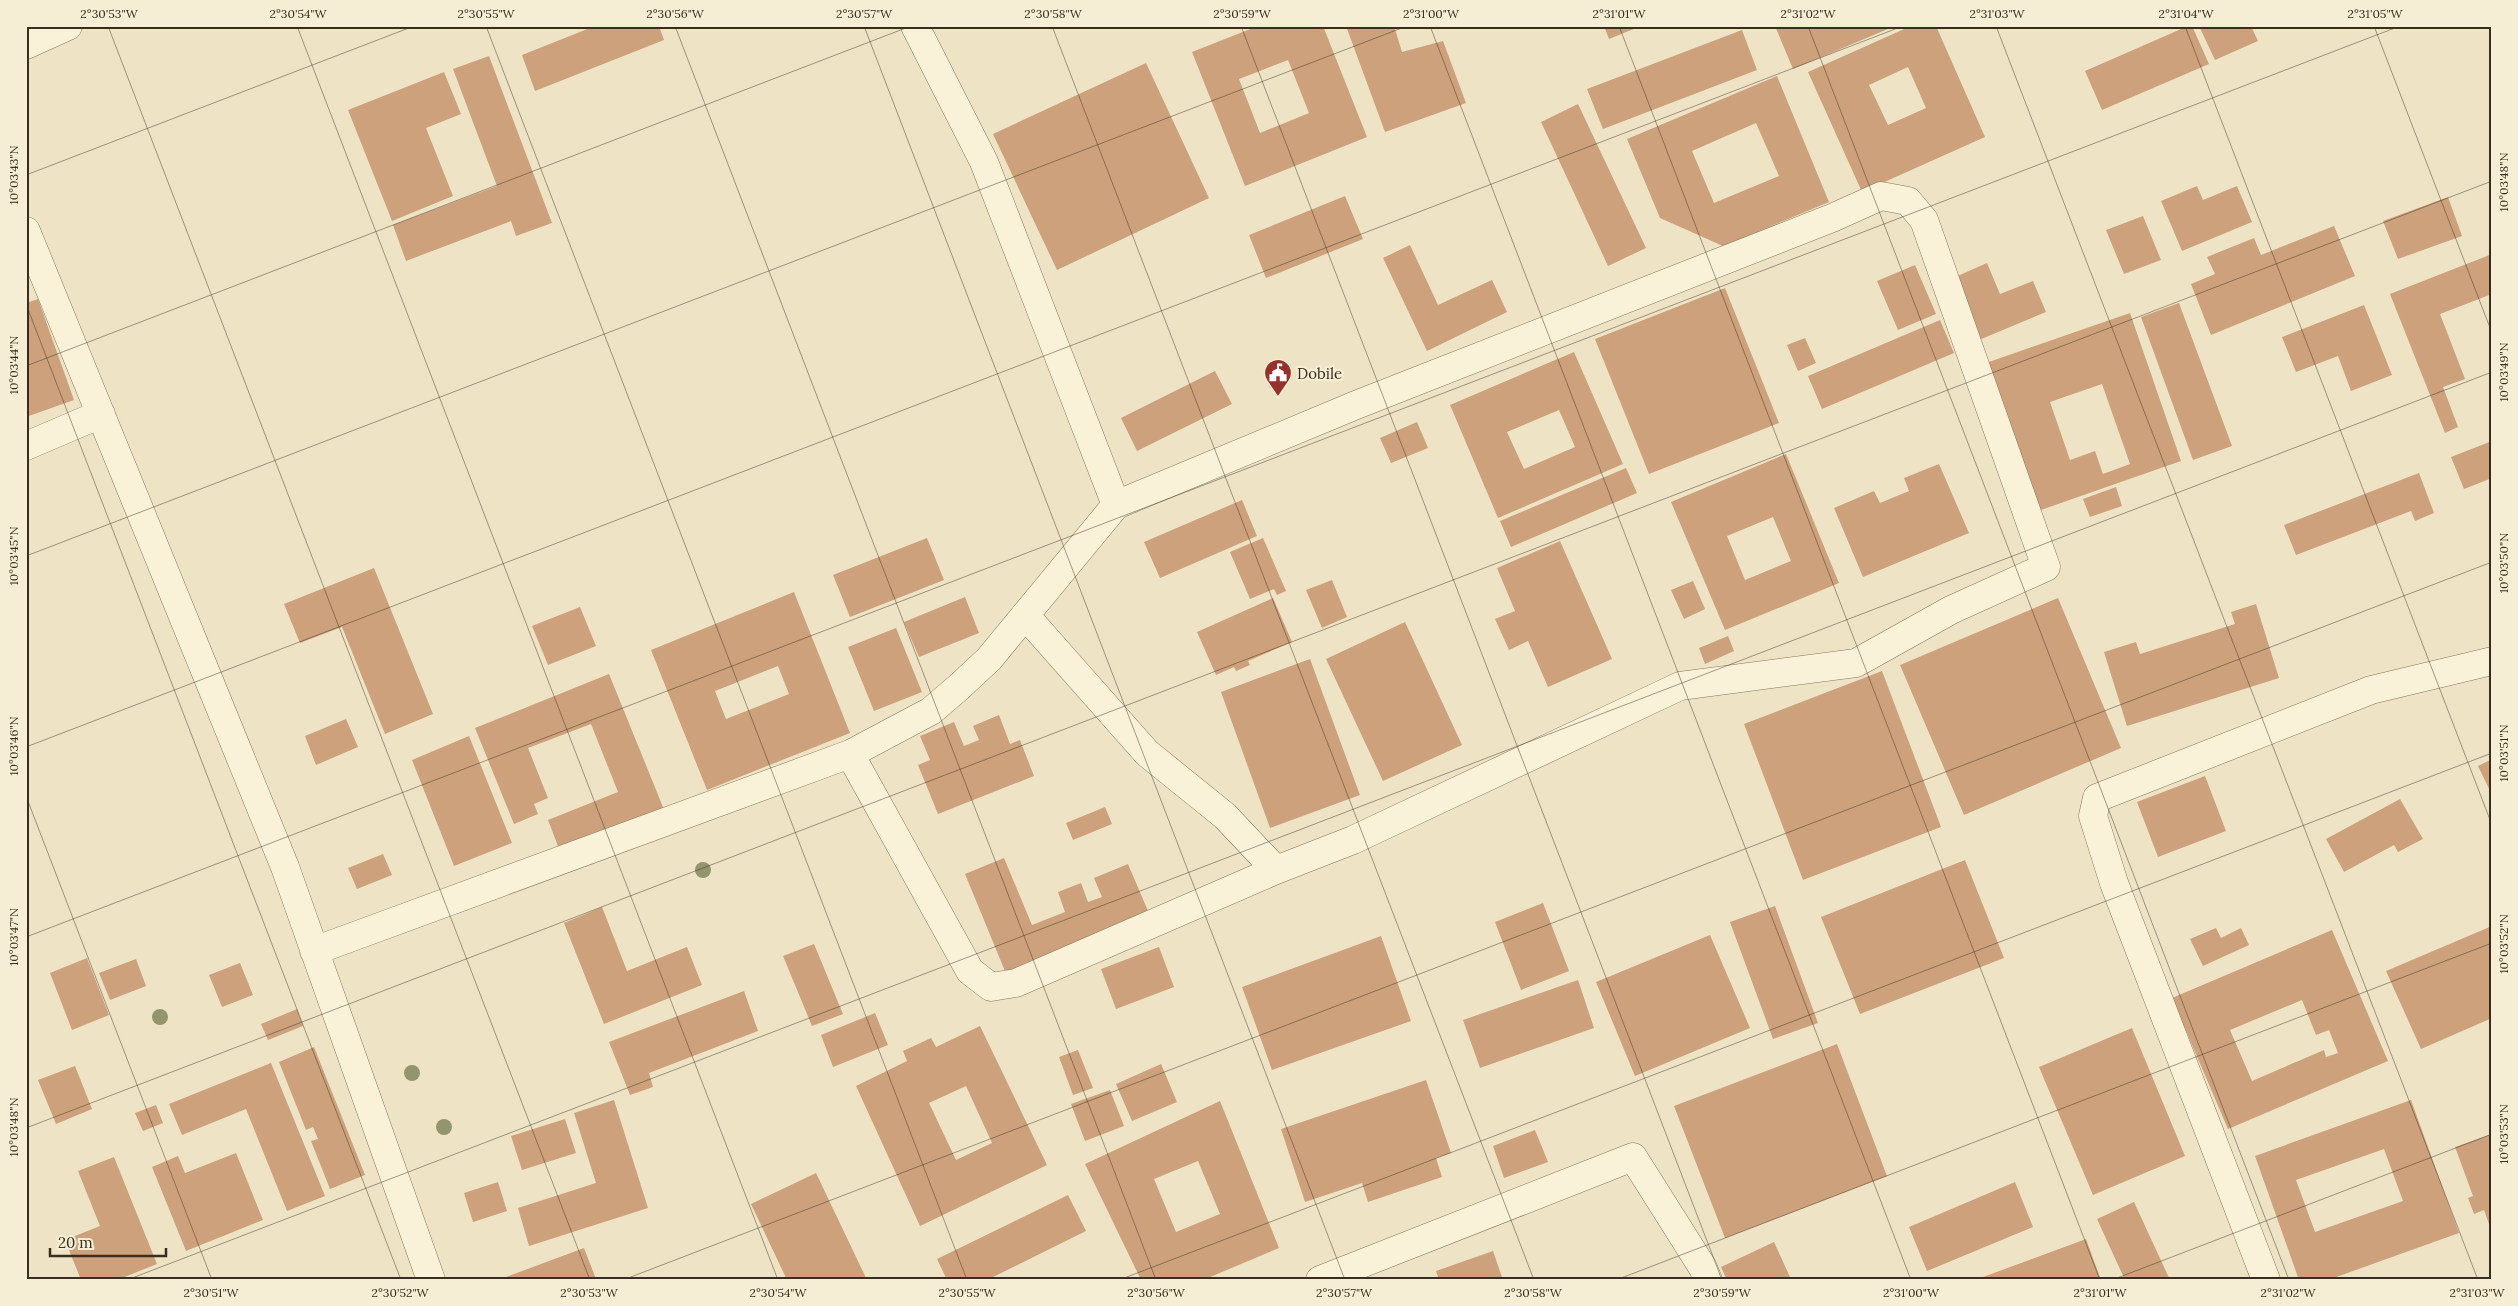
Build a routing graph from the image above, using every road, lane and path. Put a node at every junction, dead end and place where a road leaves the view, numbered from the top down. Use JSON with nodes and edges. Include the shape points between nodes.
{"nodes":[{"id":1,"x":68,"y":26,"type":"edge"},
{"id":2,"x":915,"y":26,"type":"edge"},
{"id":3,"x":26,"y":45,"type":"edge"},
{"id":4,"x":26,"y":231,"type":"edge"},
{"id":5,"x":101,"y":414,"type":"junction"},
{"id":6,"x":26,"y":446,"type":"edge"},
{"id":7,"x":1116,"y":505,"type":"junction"},
{"id":8,"x":1025,"y":615,"type":"junction"},
{"id":9,"x":2492,"y":661,"type":"edge"},
{"id":10,"x":850,"y":754,"type":"junction"},
{"id":11,"x":1276,"y":870,"type":"junction"},
{"id":12,"x":314,"y":951,"type":"junction"},
{"id":13,"x":431,"y":1280,"type":"edge"},
{"id":14,"x":1320,"y":1280,"type":"edge"},
{"id":15,"x":1708,"y":1280,"type":"edge"},
{"id":16,"x":2266,"y":1280,"type":"edge"}],
"edges":[{"from":1,"to":3,"type":"street"},
{"from":2,"to":7,"type":"street","via":[[984,162]]},
{"from":4,"to":5,"type":"street"},
{"from":5,"to":6,"type":"street"},
{"from":5,"to":12,"type":"street","via":[[285,867]]},
{"from":7,"to":8,"type":"street"},
{"from":7,"to":11,"type":"street","via":[[1356,405],[1814,226],[1881,196],[1908,201],[1924,220],[2046,567],[1952,610],[1856,663],[1680,686],[1353,840]]},
{"from":8,"to":10,"type":"street","via":[[989,659],[931,711]]},
{"from":8,"to":11,"type":"street","via":[[1147,753],[1225,816]]},
{"from":9,"to":16,"type":"street","via":[[2372,690],[2098,798],[2093,816],[2114,882]]},
{"from":10,"to":11,"type":"street","via":[[970,970],[991,987],[1016,983]]},
{"from":10,"to":12,"type":"street"},
{"from":12,"to":13,"type":"street"},
{"from":14,"to":15,"type":"street","via":[[1633,1158]]}]}
